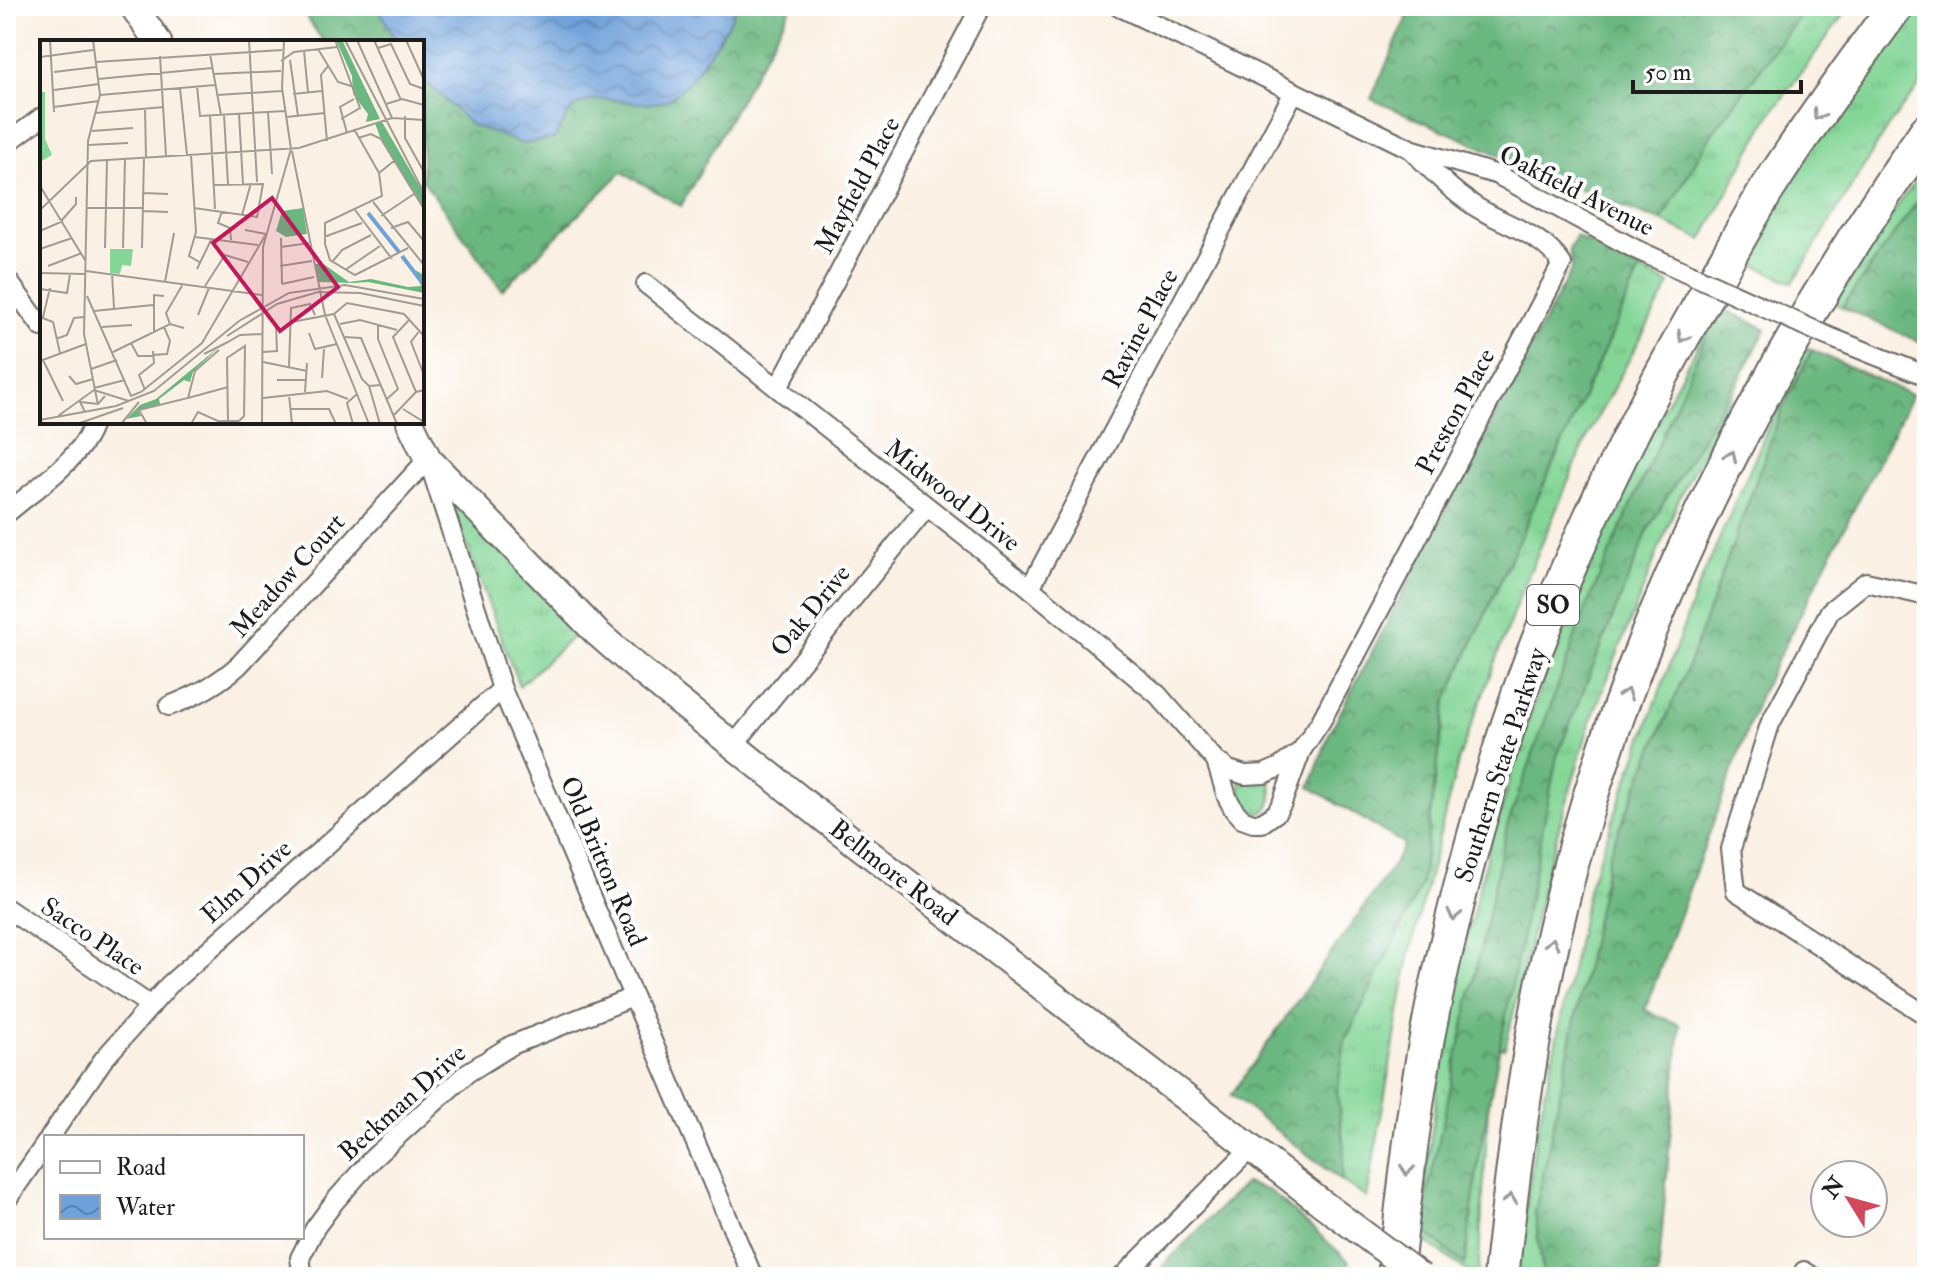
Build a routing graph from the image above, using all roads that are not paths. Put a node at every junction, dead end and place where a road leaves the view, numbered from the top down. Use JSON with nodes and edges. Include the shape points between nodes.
{"nodes":[{"id":1,"x":133,"y":6,"type":"edge"},
{"id":2,"x":981,"y":6,"type":"edge"},
{"id":3,"x":1118,"y":6,"type":"edge"},
{"id":4,"x":1896,"y":6,"type":"edge"},
{"id":5,"x":152,"y":40,"type":"edge"},
{"id":6,"x":1294,"y":92,"type":"junction"},
{"id":7,"x":40,"y":118,"type":"edge"},
{"id":8,"x":1927,"y":131,"type":"edge"},
{"id":9,"x":6,"y":144,"type":"edge"},
{"id":10,"x":1411,"y":149,"type":"junction"},
{"id":11,"x":6,"y":278,"type":"edge"},
{"id":12,"x":646,"y":284,"type":"dead end"},
{"id":13,"x":40,"y":324,"type":"edge"},
{"id":14,"x":1927,"y":376,"type":"edge"},
{"id":15,"x":778,"y":388,"type":"junction"},
{"id":16,"x":93,"y":424,"type":"edge"},
{"id":17,"x":411,"y":424,"type":"edge"},
{"id":18,"x":428,"y":459,"type":"junction"},
{"id":19,"x":926,"y":508,"type":"junction"},
{"id":20,"x":6,"y":514,"type":"edge"},
{"id":21,"x":1030,"y":588,"type":"junction"},
{"id":22,"x":1927,"y":596,"type":"edge"},
{"id":23,"x":502,"y":689,"type":"junction"},
{"id":24,"x":169,"y":706,"type":"dead end"},
{"id":25,"x":734,"y":745,"type":"junction"},
{"id":26,"x":1301,"y":751,"type":"junction"},
{"id":27,"x":1216,"y":761,"type":"junction"},
{"id":28,"x":6,"y":908,"type":"edge"},
{"id":29,"x":633,"y":997,"type":"junction"},
{"id":30,"x":151,"y":1006,"type":"junction"},
{"id":31,"x":1927,"y":1016,"type":"edge"},
{"id":32,"x":51,"y":1135,"type":"edge"},
{"id":33,"x":44,"y":1146,"type":"edge"},
{"id":34,"x":1250,"y":1149,"type":"junction"},
{"id":35,"x":6,"y":1201,"type":"edge"},
{"id":36,"x":303,"y":1277,"type":"edge"},
{"id":37,"x":753,"y":1277,"type":"edge"},
{"id":38,"x":1122,"y":1277,"type":"edge"},
{"id":39,"x":1395,"y":1277,"type":"edge"},
{"id":40,"x":1421,"y":1277,"type":"edge"},
{"id":41,"x":1501,"y":1277,"type":"edge"}],
"edges":[{"from":1,"to":5,"type":"main road"},
{"from":2,"to":15,"type":"street","name":"Mayfield Place"},
{"from":3,"to":6,"type":"street","name":"Oakfield Avenue"},
{"from":4,"to":39,"type":"highway","name":"Southern State Parkway","number":"SO","one_way":true,"via":[[1767,190],[1704,298],[1643,407],[1547,618],[1498,756],[1440,977],[1415,1103]]},
{"from":6,"to":10,"type":"street","name":"Oakfield Avenue"},
{"from":6,"to":21,"type":"street","name":"Ravine Place"},
{"from":7,"to":9,"type":"street"},
{"from":41,"to":8,"type":"highway","one_way":true,"via":[[1518,1121],[1554,931],[1632,677],[1682,559],[1789,347]]},
{"from":10,"to":14,"type":"street","name":"Oakfield Avenue","bridge":true,"via":[[1498,175],[1635,249]]},
{"from":10,"to":26,"type":"street","name":"Preston Place","via":[[1457,194],[1552,249],[1562,264]]},
{"from":11,"to":13,"type":"street"},
{"from":12,"to":15,"type":"street","name":"Midwood Drive"},
{"from":15,"to":19,"type":"street","name":"Midwood Drive"},
{"from":16,"to":20,"type":"street","via":[[79,451]]},
{"from":17,"to":18,"type":"main road","name":"Bellmore Road"},
{"from":18,"to":23,"type":"street","name":"Old Britton Road"},
{"from":18,"to":24,"type":"street","name":"Meadow Court","via":[[239,665],[198,695]]},
{"from":18,"to":25,"type":"main road","name":"Bellmore Road","via":[[596,632]]},
{"from":19,"to":21,"type":"street","name":"Midwood Drive"},
{"from":19,"to":25,"type":"street","name":"Oak Drive"},
{"from":21,"to":27,"type":"street","name":"Midwood Drive","via":[[1158,695]]},
{"from":22,"to":31,"type":"street","via":[[1866,582],[1830,611],[1770,724],[1731,849],[1736,891]]},
{"from":23,"to":29,"type":"street","name":"Old Britton Road"},
{"from":23,"to":30,"type":"street","name":"Elm Drive"},
{"from":25,"to":34,"type":"main road","name":"Bellmore Road"},
{"from":26,"to":27,"type":"street","name":"Midwood Drive","via":[[1264,774],[1245,775]]},
{"from":26,"to":27,"type":"street","name":"Midwood Drive","via":[[1282,803],[1262,823],[1242,819],[1234,810]]},
{"from":28,"to":30,"type":"street","name":"Sacco Place"},
{"from":29,"to":36,"type":"street","name":"Beckman Drive","via":[[512,1045],[467,1073],[372,1159],[335,1201],[300,1258]]},
{"from":29,"to":37,"type":"street","name":"Old Britton Road"},
{"from":30,"to":32,"type":"street","name":"Elm Drive","via":[[103,1060]]},
{"from":33,"to":35,"type":"street"},
{"from":34,"to":38,"type":"street"},
{"from":34,"to":40,"type":"main road","name":"Bellmore Road","bridge":true}]}
